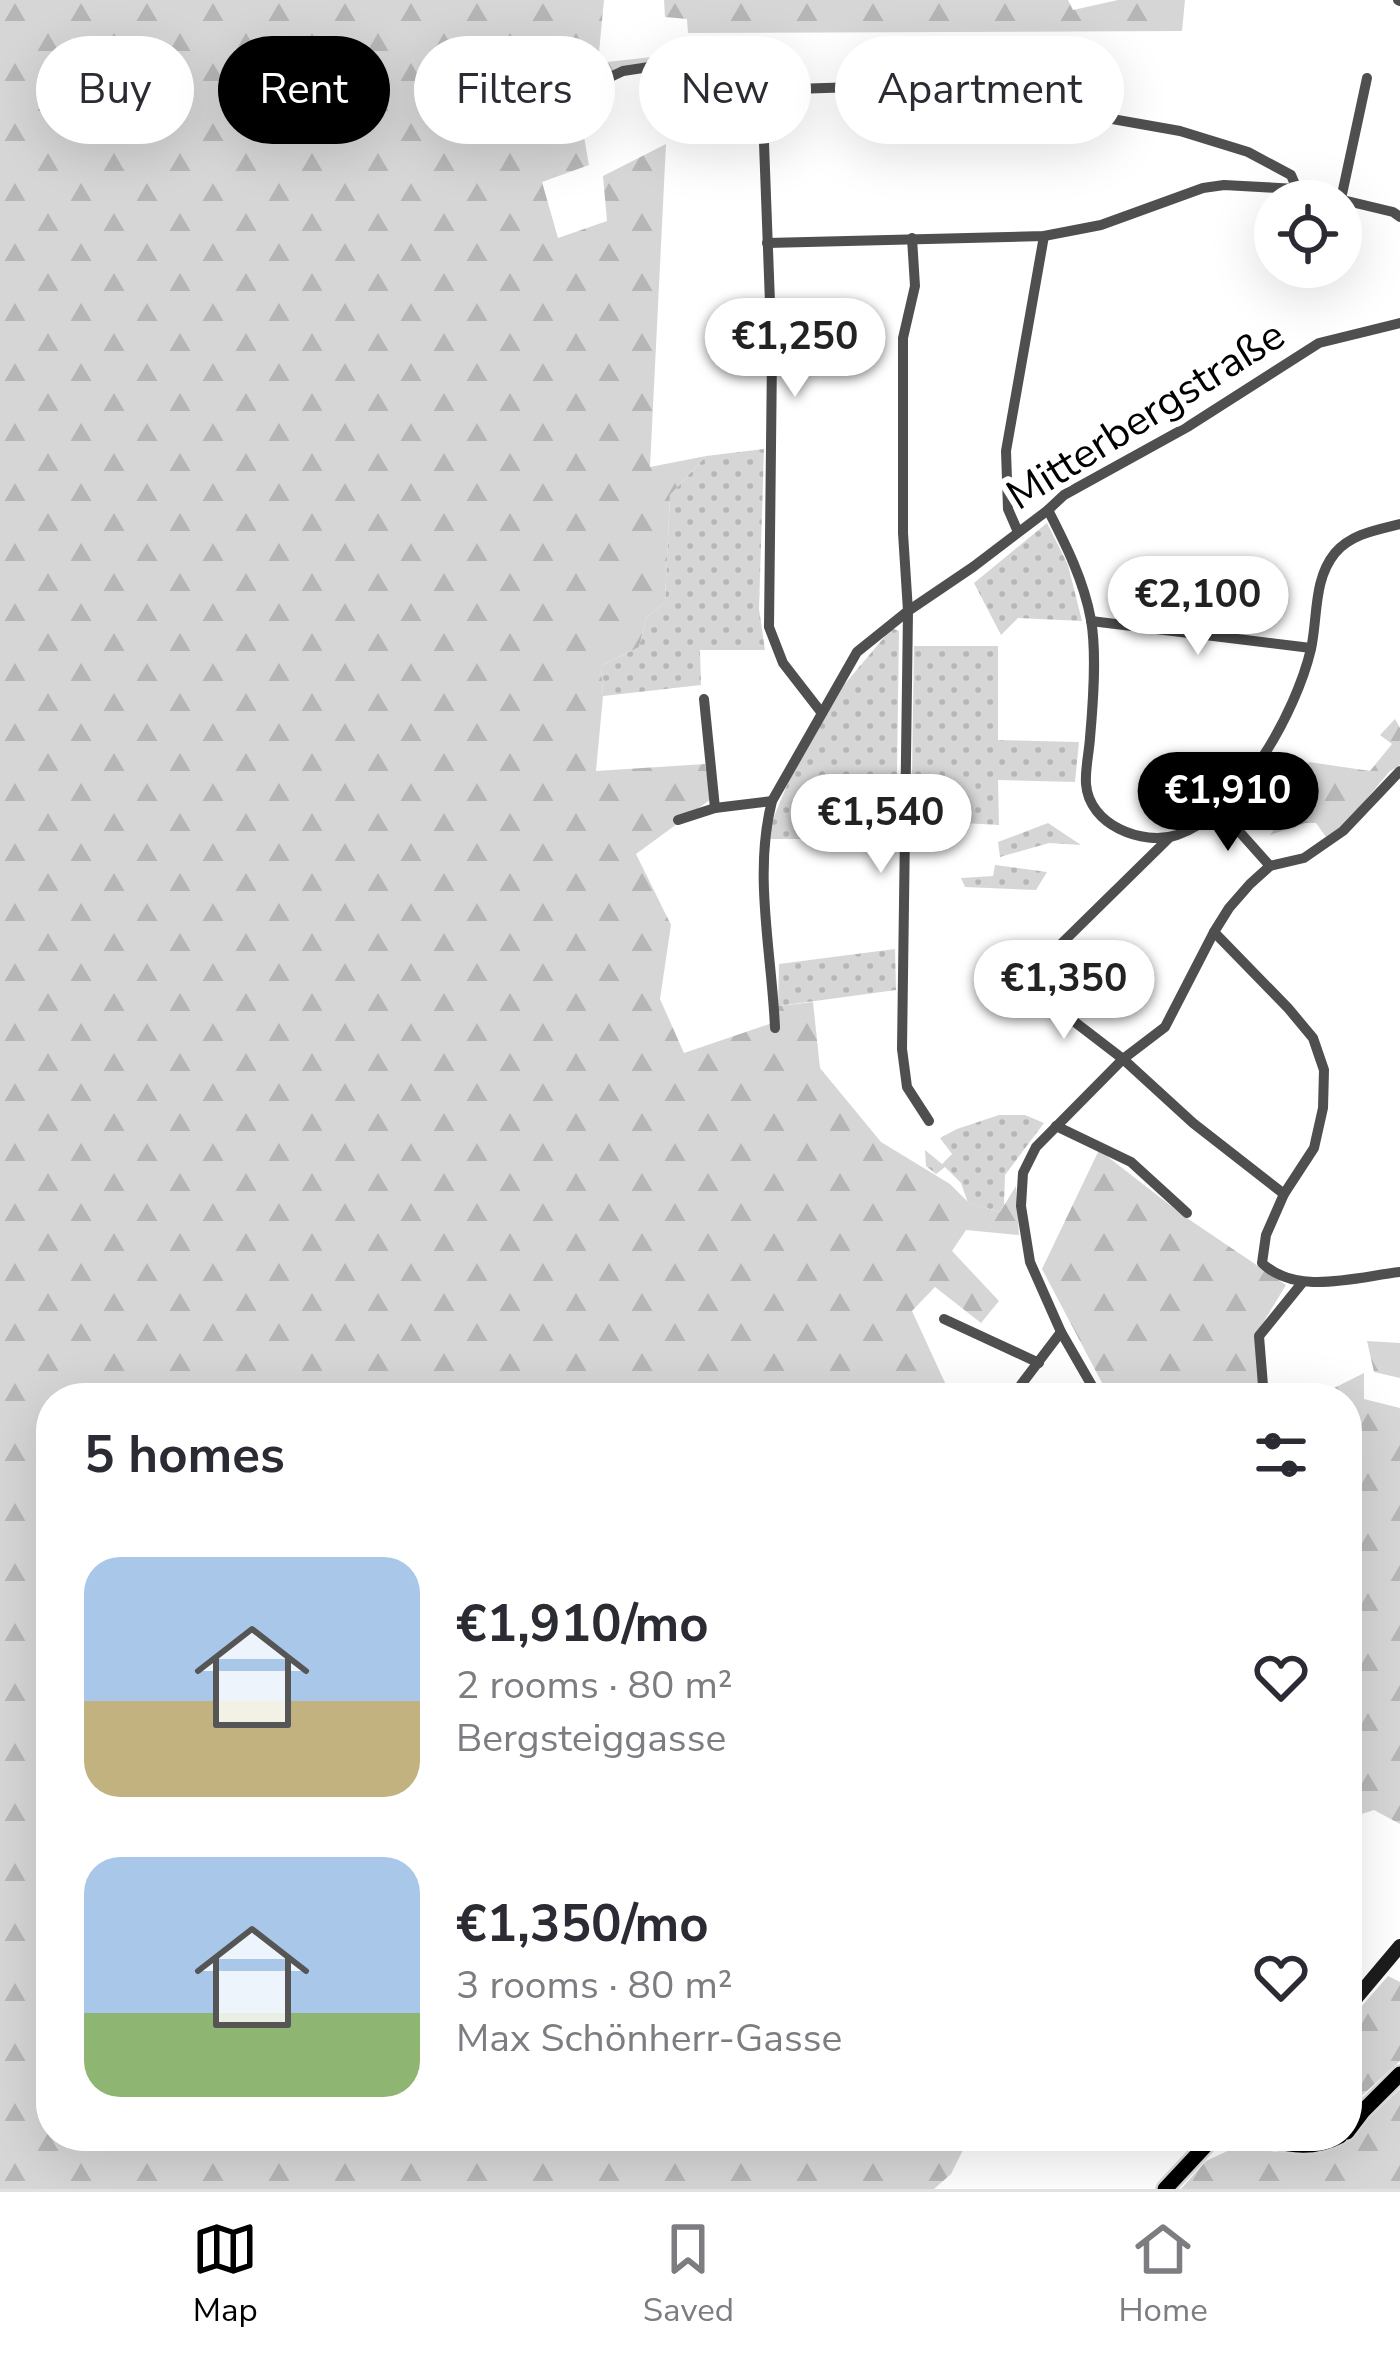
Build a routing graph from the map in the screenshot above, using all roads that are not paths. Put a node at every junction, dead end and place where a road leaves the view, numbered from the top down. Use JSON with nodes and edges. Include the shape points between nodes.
{"nodes":[{"id":1,"x":1367,"y":78,"type":"dead end"},
{"id":2,"x":811,"y":88,"type":"edge"},
{"id":3,"x":763,"y":144,"type":"edge"},
{"id":4,"x":1293,"y":180,"type":"edge"},
{"id":5,"x":1345,"y":180,"type":"edge"},
{"id":6,"x":1254,"y":185,"type":"edge"},
{"id":7,"x":1362,"y":203,"type":"edge"},
{"id":8,"x":1398,"y":210,"type":"edge"},
{"id":9,"x":1044,"y":236,"type":"junction"},
{"id":10,"x":912,"y":238,"type":"junction"},
{"id":11,"x":767,"y":243,"type":"junction"},
{"id":12,"x":1400,"y":323,"type":"edge"},
{"id":13,"x":1048,"y":510,"type":"junction"},
{"id":14,"x":1400,"y":524,"type":"edge"},
{"id":15,"x":1018,"y":532,"type":"junction"},
{"id":16,"x":908,"y":611,"type":"junction"},
{"id":17,"x":1091,"y":621,"type":"junction"},
{"id":18,"x":1311,"y":648,"type":"junction"},
{"id":19,"x":704,"y":699,"type":"dead end"},
{"id":20,"x":821,"y":712,"type":"junction"},
{"id":21,"x":1400,"y":771,"type":"edge"},
{"id":22,"x":772,"y":801,"type":"junction"},
{"id":23,"x":715,"y":808,"type":"junction"},
{"id":24,"x":1220,"y":810,"type":"junction"},
{"id":25,"x":678,"y":820,"type":"dead end"},
{"id":26,"x":1170,"y":837,"type":"junction"},
{"id":27,"x":1270,"y":866,"type":"junction"},
{"id":28,"x":1214,"y":932,"type":"junction"},
{"id":29,"x":1049,"y":961,"type":"dead end"},
{"id":30,"x":1037,"y":988,"type":"dead end"},
{"id":31,"x":776,"y":1028,"type":"dead end"},
{"id":32,"x":1123,"y":1059,"type":"junction"},
{"id":33,"x":929,"y":1121,"type":"dead end"},
{"id":34,"x":1056,"y":1126,"type":"junction"},
{"id":35,"x":1284,"y":1194,"type":"junction"},
{"id":36,"x":1187,"y":1213,"type":"dead end"},
{"id":37,"x":1400,"y":1272,"type":"edge"},
{"id":38,"x":1302,"y":1283,"type":"junction"},
{"id":39,"x":944,"y":1318,"type":"dead end"},
{"id":40,"x":1060,"y":1332,"type":"junction"},
{"id":41,"x":1039,"y":1363,"type":"junction"},
{"id":42,"x":1023,"y":1383,"type":"edge"},
{"id":43,"x":1090,"y":1383,"type":"edge"},
{"id":44,"x":1263,"y":1383,"type":"edge"},
{"id":45,"x":1400,"y":1946,"type":"edge"},
{"id":46,"x":1362,"y":1991,"type":"edge"},
{"id":47,"x":1400,"y":2074,"type":"edge"},
{"id":48,"x":1363,"y":2111,"type":"edge"},
{"id":49,"x":1200,"y":2151,"type":"edge"},
{"id":50,"x":1166,"y":2189,"type":"edge"}],
"edges":[{"from":1,"to":5,"type":"street"},
{"from":2,"to":4,"type":"street","via":[[920,85],[1180,131],[1248,152]]},
{"from":3,"to":11,"type":"street"},
{"from":6,"to":9,"type":"street","via":[[1204,188]]},
{"from":7,"to":8,"type":"street"},
{"from":9,"to":10,"type":"street"},
{"from":9,"to":15,"type":"street","via":[[1006,452],[1008,509]]},
{"from":10,"to":11,"type":"street"},
{"from":10,"to":16,"type":"street","via":[[915,286],[903,338]]},
{"from":11,"to":20,"type":"street","via":[[769,627],[783,663]]},
{"from":12,"to":13,"type":"street","name":"Mitterbergstraße","via":[[1319,343]]},
{"from":13,"to":15,"type":"street","name":"Mitterbergstraße"},
{"from":13,"to":17,"type":"street"},
{"from":14,"to":18,"type":"street","via":[[1363,533],[1332,556]]},
{"from":15,"to":16,"type":"street","name":"Mitterbergstraße"},
{"from":16,"to":20,"type":"street","name":"Mitterbergstraße","via":[[857,652]]},
{"from":16,"to":33,"type":"street","via":[[902,1049],[908,1087]]},
{"from":17,"to":18,"type":"street"},
{"from":17,"to":26,"type":"street","via":[[1086,786],[1110,823],[1135,838]]},
{"from":18,"to":24,"type":"street","via":[[1279,732]]},
{"from":19,"to":23,"type":"street"},
{"from":20,"to":22,"type":"street","name":"Mitterbergstraße"},
{"from":21,"to":27,"type":"street","via":[[1343,831],[1304,858]]},
{"from":22,"to":23,"type":"street"},
{"from":22,"to":31,"type":"street","name":"Mitterbergstraße","via":[[763,864]]},
{"from":23,"to":25,"type":"street"},
{"from":24,"to":26,"type":"street"},
{"from":24,"to":27,"type":"street"},
{"from":26,"to":29,"type":"street"},
{"from":27,"to":28,"type":"street"},
{"from":28,"to":32,"type":"street","via":[[1165,1027]]},
{"from":28,"to":35,"type":"street","via":[[1313,1038],[1324,1070],[1314,1148]]},
{"from":30,"to":32,"type":"street"},
{"from":32,"to":34,"type":"street"},
{"from":32,"to":35,"type":"street"},
{"from":34,"to":36,"type":"street","via":[[1131,1162]]},
{"from":34,"to":40,"type":"street","via":[[1023,1173],[1021,1206],[1030,1262]]},
{"from":35,"to":38,"type":"street","via":[[1262,1263]]},
{"from":37,"to":38,"type":"street"},
{"from":38,"to":44,"type":"street","via":[[1259,1336]]},
{"from":39,"to":41,"type":"street"},
{"from":40,"to":41,"type":"street"},
{"from":40,"to":43,"type":"street"},
{"from":41,"to":42,"type":"street"},
{"from":45,"to":46,"type":"street"},
{"from":47,"to":48,"type":"main road"},
{"from":49,"to":50,"type":"main road"}]}
